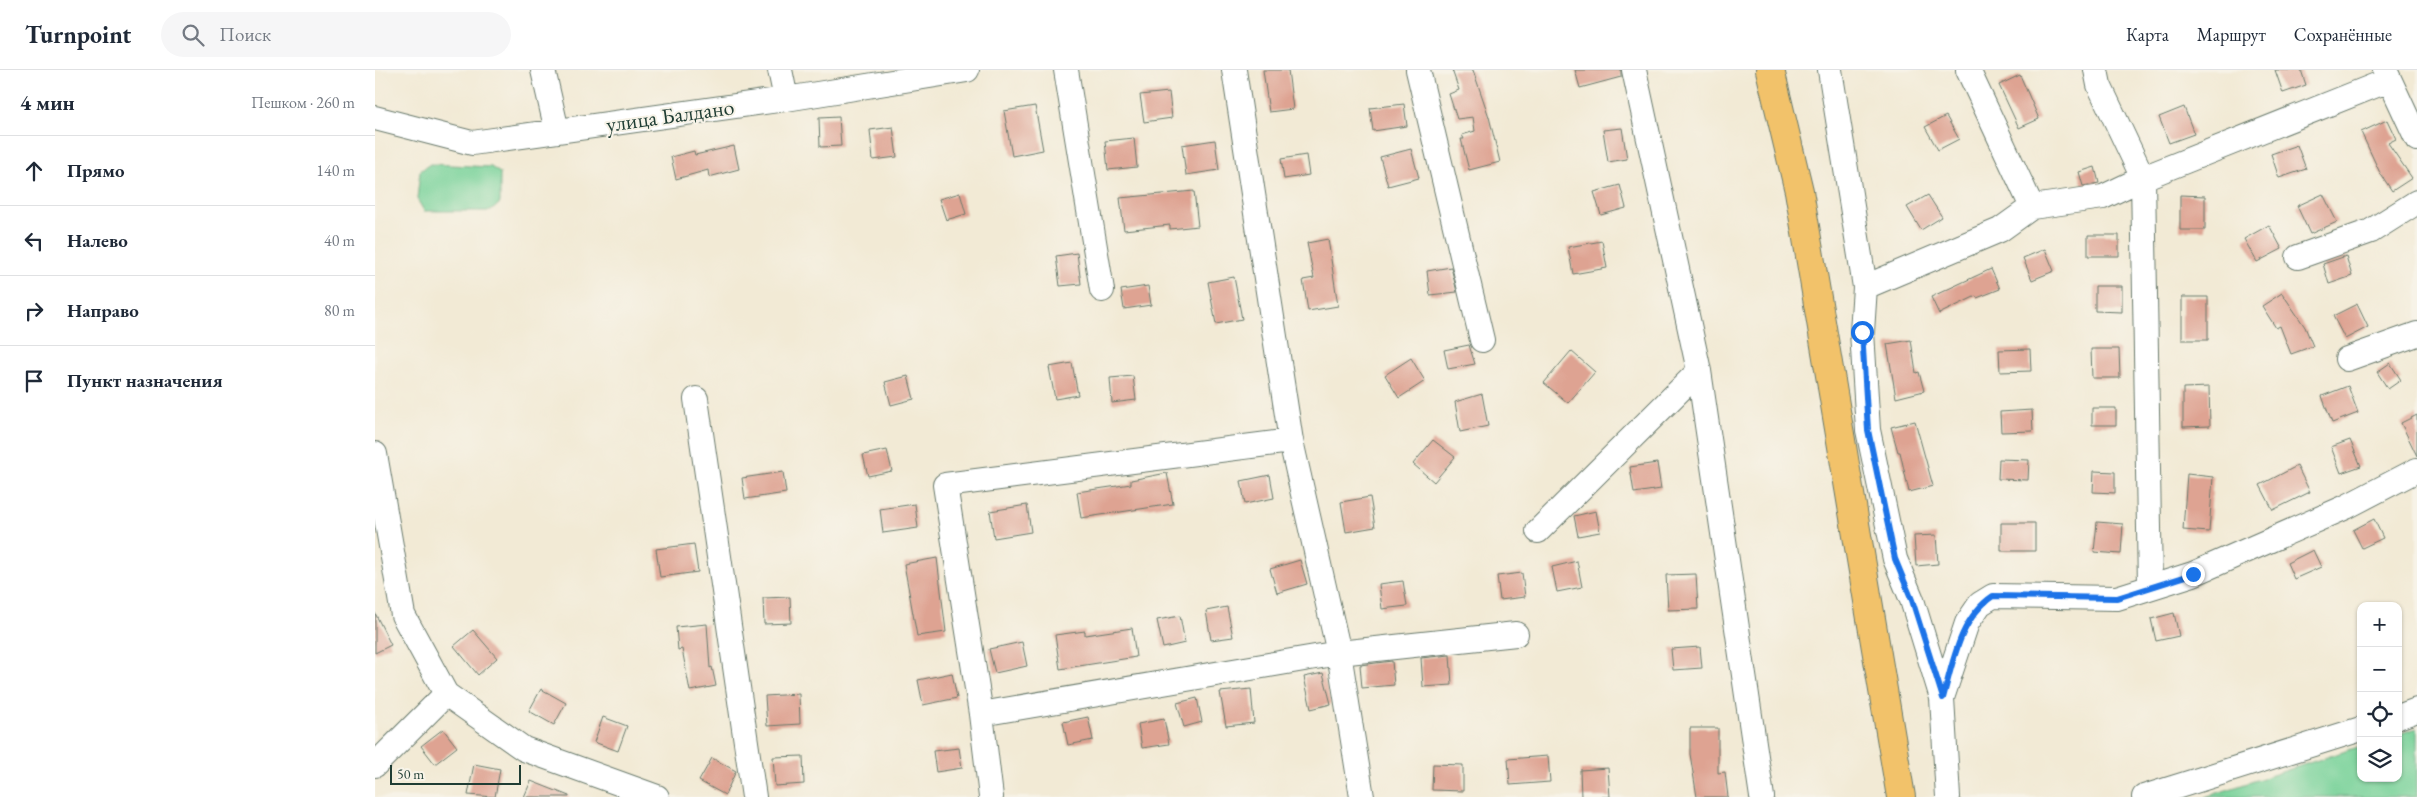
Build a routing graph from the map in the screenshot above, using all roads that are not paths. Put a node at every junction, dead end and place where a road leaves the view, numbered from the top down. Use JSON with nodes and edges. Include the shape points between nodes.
{"nodes":[{"id":1,"x":543,"y":70,"type":"edge"},
{"id":2,"x":780,"y":70,"type":"edge"},
{"id":3,"x":967,"y":70,"type":"edge"},
{"id":4,"x":1066,"y":70,"type":"edge"},
{"id":5,"x":1234,"y":70,"type":"edge"},
{"id":6,"x":1418,"y":70,"type":"edge"},
{"id":7,"x":1634,"y":70,"type":"edge"},
{"id":8,"x":1770,"y":70,"type":"edge"},
{"id":9,"x":1830,"y":70,"type":"edge"},
{"id":10,"x":1967,"y":70,"type":"edge"},
{"id":11,"x":2096,"y":70,"type":"edge"},
{"id":12,"x":2387,"y":75,"type":"edge"},
{"id":13,"x":880,"y":77,"type":"edge"},
{"id":14,"x":786,"y":99,"type":"junction"},
{"id":15,"x":375,"y":118,"type":"edge"},
{"id":16,"x":557,"y":131,"type":"junction"},
{"id":17,"x":2417,"y":139,"type":"edge"},
{"id":18,"x":2143,"y":178,"type":"junction"},
{"id":19,"x":2417,"y":202,"type":"edge"},
{"id":20,"x":2032,"y":207,"type":"junction"},
{"id":21,"x":2298,"y":257,"type":"dead end"},
{"id":22,"x":1865,"y":287,"type":"junction"},
{"id":23,"x":1102,"y":290,"type":"dead end"},
{"id":24,"x":2417,"y":334,"type":"edge"},
{"id":25,"x":1482,"y":340,"type":"dead end"},
{"id":26,"x":2347,"y":359,"type":"dead end"},
{"id":27,"x":1699,"y":371,"type":"junction"},
{"id":28,"x":697,"y":399,"type":"dead end"},
{"id":29,"x":1291,"y":441,"type":"junction"},
{"id":30,"x":375,"y":454,"type":"edge"},
{"id":31,"x":2417,"y":470,"type":"edge"},
{"id":32,"x":1538,"y":531,"type":"dead end"},
{"id":33,"x":2150,"y":586,"type":"junction"},
{"id":34,"x":1516,"y":634,"type":"dead end"},
{"id":35,"x":1339,"y":653,"type":"junction"},
{"id":36,"x":446,"y":694,"type":"junction"},
{"id":37,"x":1943,"y":698,"type":"junction"},
{"id":38,"x":2417,"y":710,"type":"edge"},
{"id":39,"x":981,"y":714,"type":"junction"},
{"id":40,"x":2402,"y":716,"type":"edge"},
{"id":41,"x":2357,"y":730,"type":"edge"},
{"id":42,"x":375,"y":765,"type":"edge"},
{"id":43,"x":657,"y":797,"type":"edge"},
{"id":44,"x":754,"y":797,"type":"edge"},
{"id":45,"x":991,"y":797,"type":"edge"},
{"id":46,"x":1362,"y":797,"type":"edge"},
{"id":47,"x":1762,"y":797,"type":"edge"},
{"id":48,"x":1901,"y":797,"type":"edge"},
{"id":49,"x":1948,"y":797,"type":"edge"},
{"id":50,"x":2143,"y":797,"type":"edge"}],
"edges":[{"from":1,"to":16,"type":"street"},
{"from":2,"to":14,"type":"street"},
{"from":3,"to":13,"type":"street","name":"улица Балдано"},
{"from":4,"to":23,"type":"street"},
{"from":5,"to":29,"type":"street"},
{"from":6,"to":25,"type":"street"},
{"from":7,"to":27,"type":"street"},
{"from":8,"to":48,"type":"main road","via":[[1799,191]]},
{"from":9,"to":22,"type":"street"},
{"from":10,"to":20,"type":"street"},
{"from":11,"to":18,"type":"street","via":[[2099,85]]},
{"from":12,"to":17,"type":"street"},
{"from":12,"to":18,"type":"street"},
{"from":13,"to":14,"type":"street","name":"улица Балдано"},
{"from":14,"to":16,"type":"street","name":"улица Балдано"},
{"from":15,"to":16,"type":"street","name":"улица Балдано","via":[[472,143]]},
{"from":18,"to":20,"type":"street","via":[[2103,198]]},
{"from":18,"to":33,"type":"street"},
{"from":19,"to":21,"type":"street","via":[[2371,231]]},
{"from":20,"to":22,"type":"street","via":[[2000,230]]},
{"from":22,"to":37,"type":"street","via":[[1862,332],[1868,430],[1895,559],[1912,600]]},
{"from":24,"to":26,"type":"street"},
{"from":27,"to":32,"type":"street"},
{"from":27,"to":47,"type":"street"},
{"from":28,"to":44,"type":"street"},
{"from":29,"to":35,"type":"street"},
{"from":29,"to":39,"type":"street","via":[[945,485]]},
{"from":30,"to":36,"type":"street","via":[[403,615]]},
{"from":31,"to":33,"type":"street","via":[[2346,507],[2193,574]]},
{"from":33,"to":37,"type":"street","via":[[2117,598],[1993,596],[1980,604],[1967,623]]},
{"from":34,"to":35,"type":"street"},
{"from":35,"to":39,"type":"street"},
{"from":35,"to":46,"type":"street"},
{"from":36,"to":42,"type":"street"},
{"from":36,"to":43,"type":"street","via":[[524,749]]},
{"from":37,"to":49,"type":"street"},
{"from":38,"to":40,"type":"street"},
{"from":39,"to":45,"type":"street"},
{"from":41,"to":50,"type":"street"}]}
